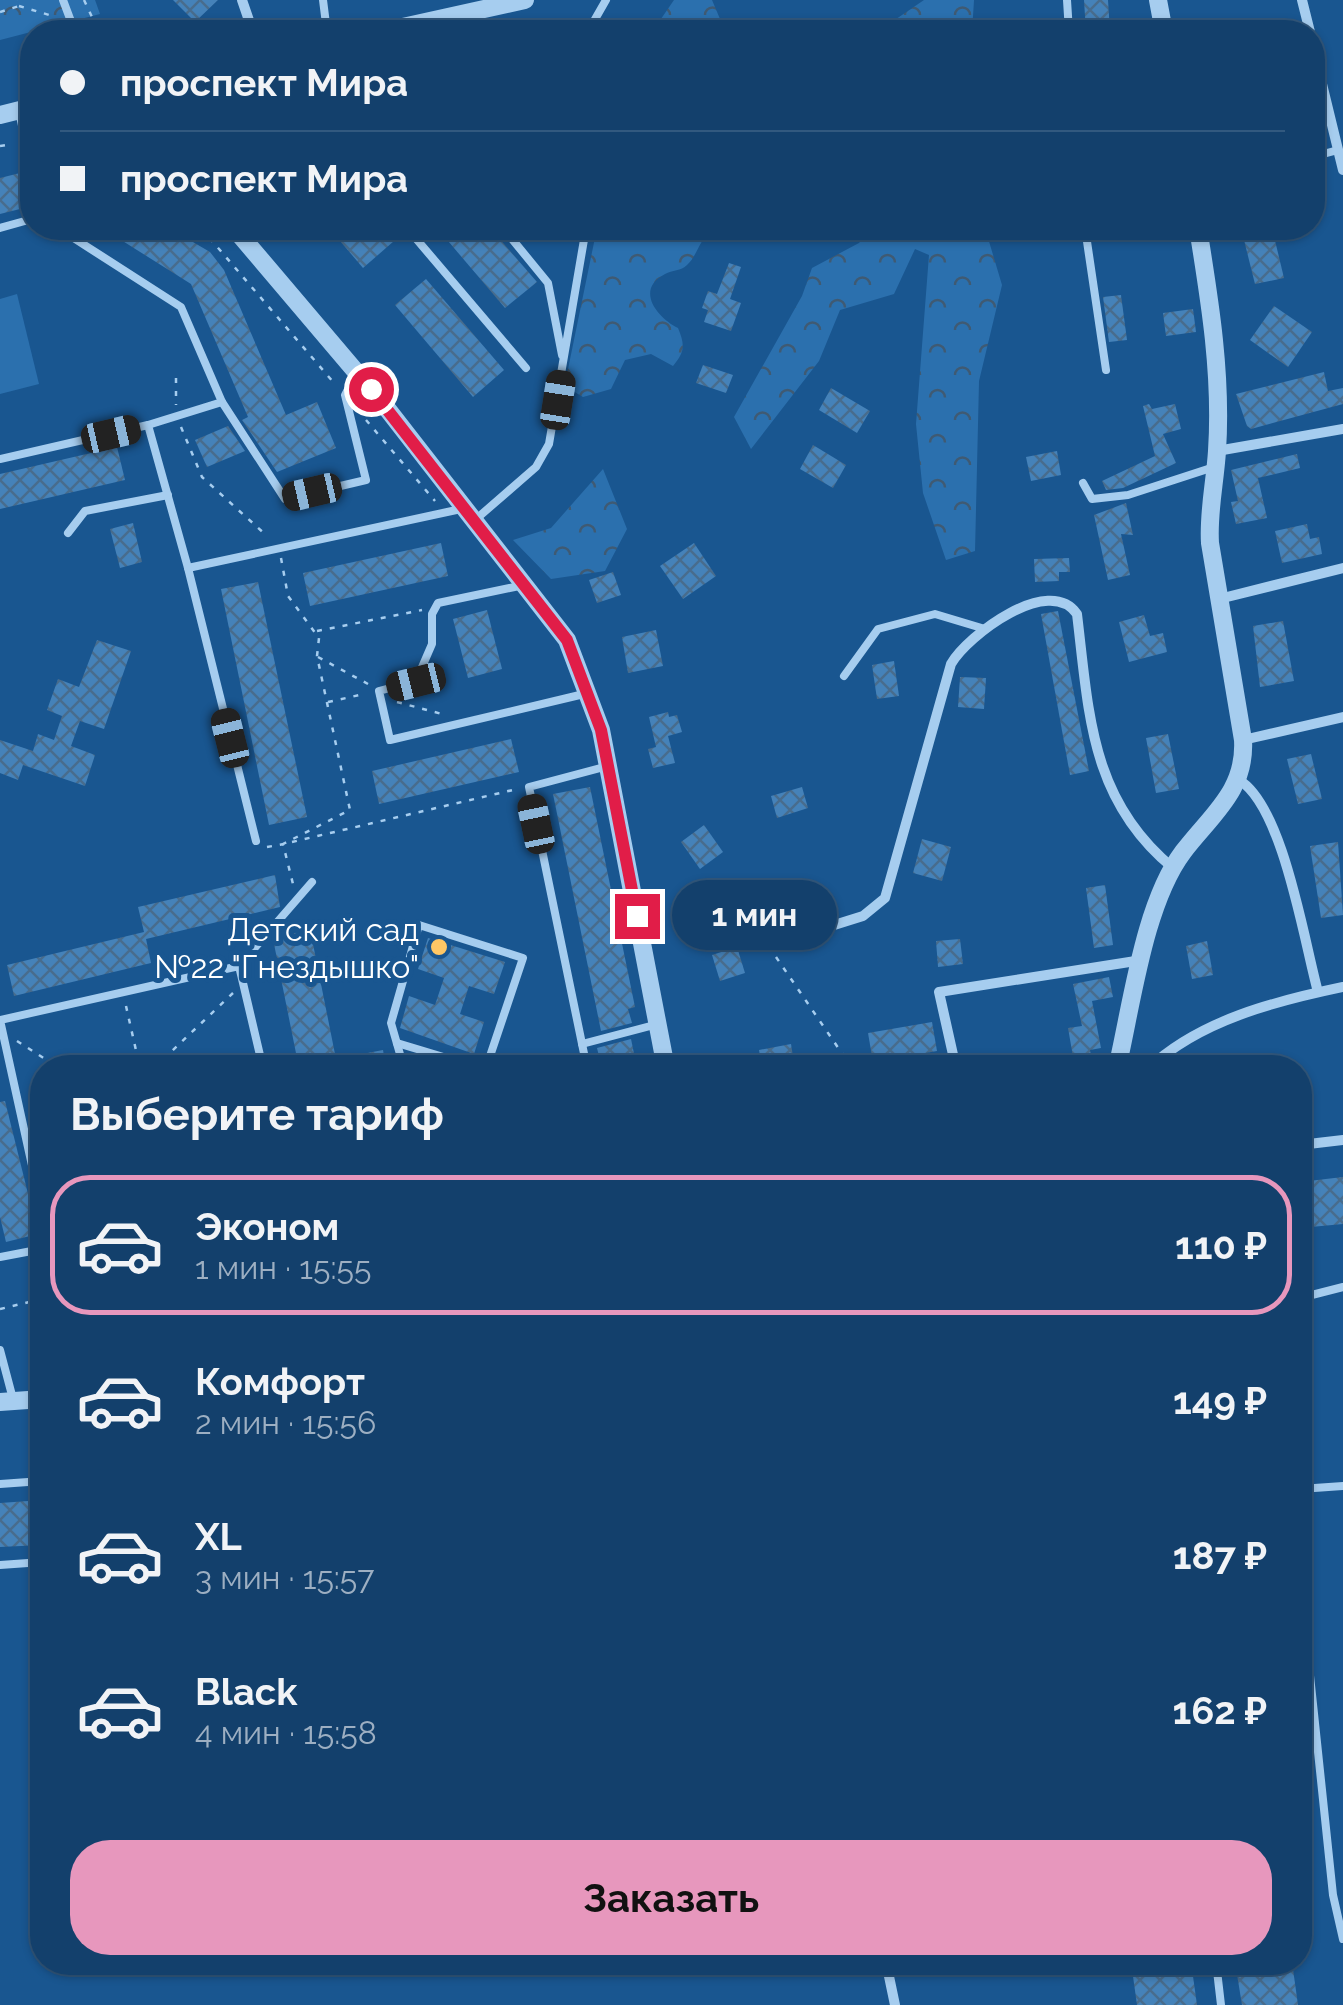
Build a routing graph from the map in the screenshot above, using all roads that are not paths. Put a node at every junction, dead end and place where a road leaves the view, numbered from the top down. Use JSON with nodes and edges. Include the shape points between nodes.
{"nodes":[{"id":1,"x":525,"y":0,"type":"edge"},
{"id":2,"x":467,"y":20,"type":"edge"},
{"id":3,"x":1325,"y":97,"type":"edge"},
{"id":4,"x":1338,"y":150,"type":"junction"},
{"id":5,"x":1325,"y":154,"type":"edge"},
{"id":6,"x":1343,"y":170,"type":"edge"},
{"id":7,"x":77,"y":240,"type":"edge"},
{"id":8,"x":244,"y":240,"type":"edge"},
{"id":9,"x":417,"y":240,"type":"edge"},
{"id":10,"x":512,"y":240,"type":"edge"},
{"id":11,"x":584,"y":240,"type":"edge"},
{"id":12,"x":1087,"y":240,"type":"edge"},
{"id":13,"x":1200,"y":240,"type":"edge"},
{"id":14,"x":563,"y":364,"type":"junction"},
{"id":15,"x":526,"y":368,"type":"dead end"},
{"id":16,"x":1106,"y":370,"type":"dead end"},
{"id":17,"x":357,"y":372,"type":"junction"},
{"id":18,"x":222,"y":402,"type":"junction"},
{"id":19,"x":148,"y":425,"type":"junction"},
{"id":20,"x":1343,"y":430,"type":"edge"},
{"id":21,"x":1216,"y":458,"type":"junction"},
{"id":22,"x":0,"y":460,"type":"edge"},
{"id":23,"x":1083,"y":483,"type":"dead end"},
{"id":24,"x":168,"y":494,"type":"junction"},
{"id":25,"x":470,"y":514,"type":"junction"},
{"id":26,"x":68,"y":532,"type":"dead end"},
{"id":27,"x":188,"y":568,"type":"junction"},
{"id":28,"x":1343,"y":568,"type":"edge"},
{"id":29,"x":527,"y":584,"type":"junction"},
{"id":30,"x":1218,"y":599,"type":"junction"},
{"id":31,"x":984,"y":629,"type":"junction"},
{"id":32,"x":844,"y":676,"type":"dead end"},
{"id":33,"x":589,"y":693,"type":"junction"},
{"id":34,"x":1343,"y":717,"type":"edge"},
{"id":35,"x":1242,"y":740,"type":"junction"},
{"id":36,"x":608,"y":766,"type":"junction"},
{"id":37,"x":1239,"y":780,"type":"junction"},
{"id":38,"x":256,"y":841,"type":"road end"},
{"id":39,"x":1173,"y":868,"type":"junction"},
{"id":40,"x":312,"y":882,"type":"dead end"},
{"id":41,"x":767,"y":946,"type":"road end"},
{"id":42,"x":1142,"y":960,"type":"junction"},
{"id":43,"x":239,"y":966,"type":"junction"},
{"id":44,"x":1343,"y":987,"type":"edge"},
{"id":45,"x":1318,"y":992,"type":"junction"},
{"id":46,"x":0,"y":1020,"type":"edge"},
{"id":47,"x":658,"y":1024,"type":"junction"},
{"id":48,"x":397,"y":1043,"type":"junction"},
{"id":49,"x":582,"y":1044,"type":"junction"},
{"id":50,"x":260,"y":1055,"type":"edge"},
{"id":51,"x":400,"y":1055,"type":"edge"},
{"id":52,"x":438,"y":1055,"type":"edge"},
{"id":53,"x":488,"y":1055,"type":"edge"},
{"id":54,"x":584,"y":1055,"type":"edge"},
{"id":55,"x":664,"y":1055,"type":"edge"},
{"id":56,"x":953,"y":1055,"type":"edge"},
{"id":57,"x":1121,"y":1055,"type":"edge"},
{"id":58,"x":1164,"y":1055,"type":"edge"},
{"id":59,"x":1343,"y":1140,"type":"edge"},
{"id":60,"x":1312,"y":1144,"type":"edge"},
{"id":61,"x":30,"y":1155,"type":"edge"},
{"id":62,"x":30,"y":1251,"type":"edge"},
{"id":63,"x":0,"y":1257,"type":"edge"},
{"id":64,"x":1343,"y":1287,"type":"edge"},
{"id":65,"x":1312,"y":1295,"type":"edge"},
{"id":66,"x":0,"y":1350,"type":"edge"},
{"id":67,"x":7,"y":1401,"type":"edge"},
{"id":68,"x":30,"y":1482,"type":"edge"},
{"id":69,"x":0,"y":1484,"type":"edge"},
{"id":70,"x":1343,"y":1486,"type":"edge"},
{"id":71,"x":1312,"y":1488,"type":"edge"},
{"id":72,"x":30,"y":1563,"type":"edge"},
{"id":73,"x":0,"y":1565,"type":"edge"},
{"id":74,"x":1312,"y":1697,"type":"edge"},
{"id":75,"x":1312,"y":1736,"type":"edge"},
{"id":76,"x":1316,"y":1736,"type":"junction"},
{"id":77,"x":1343,"y":1939,"type":"edge"},
{"id":78,"x":888,"y":1975,"type":"edge"},
{"id":79,"x":1218,"y":1975,"type":"edge"},
{"id":80,"x":894,"y":2005,"type":"edge"},
{"id":81,"x":1221,"y":2005,"type":"edge"}],
"edges":[{"from":1,"to":2,"type":"street"},
{"from":3,"to":4,"type":"street"},
{"from":4,"to":5,"type":"lane"},
{"from":4,"to":6,"type":"street"},
{"from":7,"to":18,"type":"lane","via":[[181,306]]},
{"from":8,"to":17,"type":"street"},
{"from":9,"to":15,"type":"lane"},
{"from":10,"to":14,"type":"lane","via":[[551,290]]},
{"from":11,"to":14,"type":"lane"},
{"from":12,"to":16,"type":"lane"},
{"from":13,"to":21,"type":"street","via":[[1217,360]]},
{"from":14,"to":25,"type":"lane","via":[[544,456]]},
{"from":17,"to":18,"type":"lane","via":[[345,395],[366,480],[285,499]]},
{"from":17,"to":25,"type":"street"},
{"from":18,"to":19,"type":"lane"},
{"from":19,"to":22,"type":"lane"},
{"from":19,"to":24,"type":"lane"},
{"from":20,"to":21,"type":"street"},
{"from":21,"to":23,"type":"lane","via":[[1110,497],[1092,499]]},
{"from":21,"to":30,"type":"street","via":[[1208,516]]},
{"from":24,"to":26,"type":"lane","via":[[85,511]]},
{"from":24,"to":27,"type":"lane"},
{"from":25,"to":27,"type":"lane"},
{"from":25,"to":29,"type":"street"},
{"from":27,"to":38,"type":"lane"},
{"from":28,"to":30,"type":"street"},
{"from":29,"to":33,"type":"street","via":[[567,640]]},
{"from":29,"to":33,"type":"lane","via":[[444,600],[433,608],[432,644],[416,682],[380,694],[390,740]]},
{"from":30,"to":35,"type":"street"},
{"from":31,"to":32,"type":"lane","via":[[935,614],[878,629]]},
{"from":31,"to":39,"type":"street","via":[[1049,600],[1072,607],[1101,769],[1141,842]]},
{"from":31,"to":41,"type":"street","via":[[951,664],[885,898],[864,916]]},
{"from":33,"to":36,"type":"street"},
{"from":34,"to":35,"type":"street"},
{"from":35,"to":37,"type":"street"},
{"from":36,"to":47,"type":"street"},
{"from":36,"to":49,"type":"lane","via":[[528,787]]},
{"from":37,"to":39,"type":"street"},
{"from":37,"to":45,"type":"street","via":[[1254,788],[1274,833]]},
{"from":39,"to":42,"type":"street"},
{"from":40,"to":43,"type":"lane"},
{"from":42,"to":56,"type":"street","via":[[940,992]]},
{"from":42,"to":57,"type":"street"},
{"from":43,"to":46,"type":"lane"},
{"from":43,"to":50,"type":"lane"},
{"from":44,"to":45,"type":"street"},
{"from":45,"to":58,"type":"street","via":[[1201,1029]]},
{"from":46,"to":61,"type":"lane"},
{"from":47,"to":49,"type":"lane"},
{"from":47,"to":55,"type":"street"},
{"from":48,"to":51,"type":"lane"},
{"from":48,"to":52,"type":"lane"},
{"from":48,"to":53,"type":"lane","via":[[391,1023],[418,925],[523,958]]},
{"from":49,"to":54,"type":"lane"},
{"from":59,"to":60,"type":"street"},
{"from":62,"to":63,"type":"lane"},
{"from":64,"to":65,"type":"lane"},
{"from":66,"to":67,"type":"lane"},
{"from":68,"to":69,"type":"lane"},
{"from":70,"to":71,"type":"lane"},
{"from":72,"to":73,"type":"lane"},
{"from":74,"to":76,"type":"lane"},
{"from":75,"to":76,"type":"lane"},
{"from":76,"to":77,"type":"lane"},
{"from":78,"to":80,"type":"street"},
{"from":79,"to":81,"type":"lane"}]}
